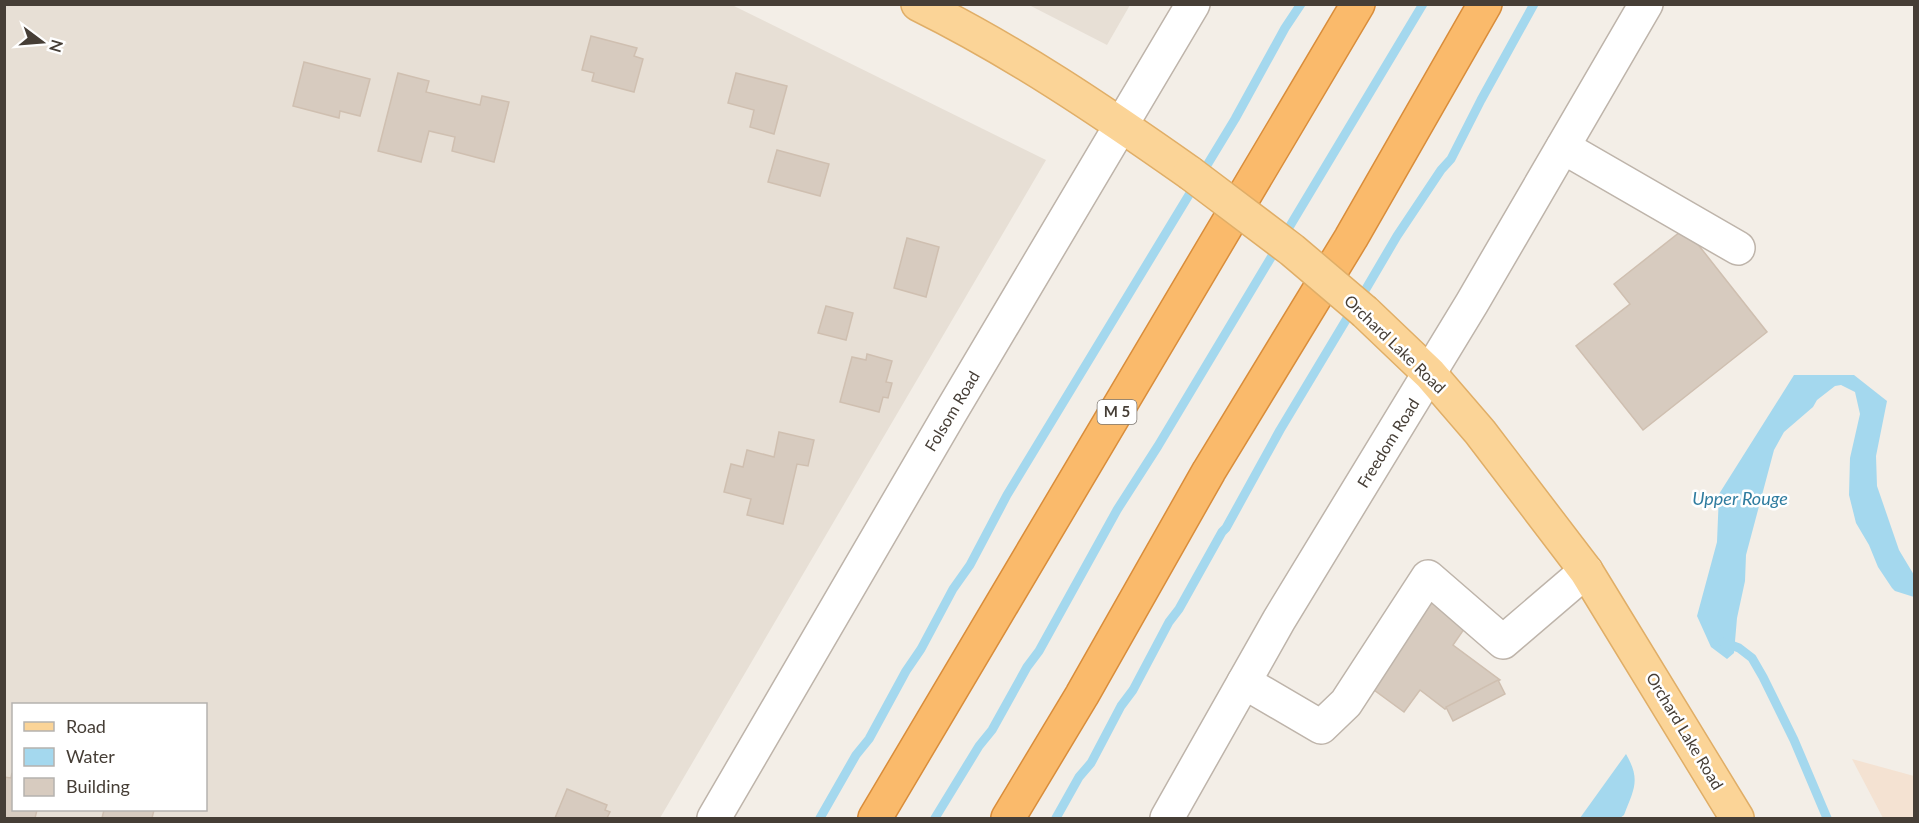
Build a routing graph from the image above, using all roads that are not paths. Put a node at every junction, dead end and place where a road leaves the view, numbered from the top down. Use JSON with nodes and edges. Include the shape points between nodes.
{"nodes":[{"id":1,"x":918,"y":4,"type":"edge"},
{"id":2,"x":1193,"y":4,"type":"edge"},
{"id":3,"x":1358,"y":4,"type":"edge"},
{"id":4,"x":1485,"y":4,"type":"edge"},
{"id":5,"x":1646,"y":4,"type":"edge"},
{"id":6,"x":1121,"y":124,"type":"junction"},
{"id":7,"x":1563,"y":147,"type":"junction"},
{"id":8,"x":1738,"y":248,"type":"dead end"},
{"id":9,"x":1431,"y":374,"type":"junction"},
{"id":10,"x":1586,"y":571,"type":"junction"},
{"id":11,"x":1244,"y":682,"type":"junction"},
{"id":12,"x":714,"y":819,"type":"edge"},
{"id":13,"x":875,"y":819,"type":"edge"},
{"id":14,"x":1008,"y":819,"type":"edge"},
{"id":15,"x":1167,"y":819,"type":"edge"},
{"id":16,"x":1737,"y":819,"type":"edge"}],
"edges":[{"from":1,"to":6,"type":"main road","name":"Orchard Lake Road","via":[[978,34]]},
{"from":2,"to":6,"type":"street","name":"Folsom Road"},
{"from":3,"to":13,"type":"highway","number":"M 5"},
{"from":4,"to":14,"type":"highway"},
{"from":5,"to":7,"type":"street","name":"Freedom Road"},
{"from":6,"to":9,"type":"main road","name":"Orchard Lake Road","bridge":true,"via":[[1292,250]]},
{"from":6,"to":12,"type":"street","name":"Folsom Road"},
{"from":7,"to":8,"type":"street"},
{"from":7,"to":9,"type":"street","name":"Freedom Road"},
{"from":9,"to":10,"type":"main road","name":"Orchard Lake Road"},
{"from":9,"to":11,"type":"street","name":"Freedom Road"},
{"from":10,"to":11,"type":"street","via":[[1503,642],[1428,577],[1346,703],[1321,726]]},
{"from":10,"to":16,"type":"main road","name":"Orchard Lake Road"},
{"from":11,"to":15,"type":"street","name":"Freedom Road"}]}
